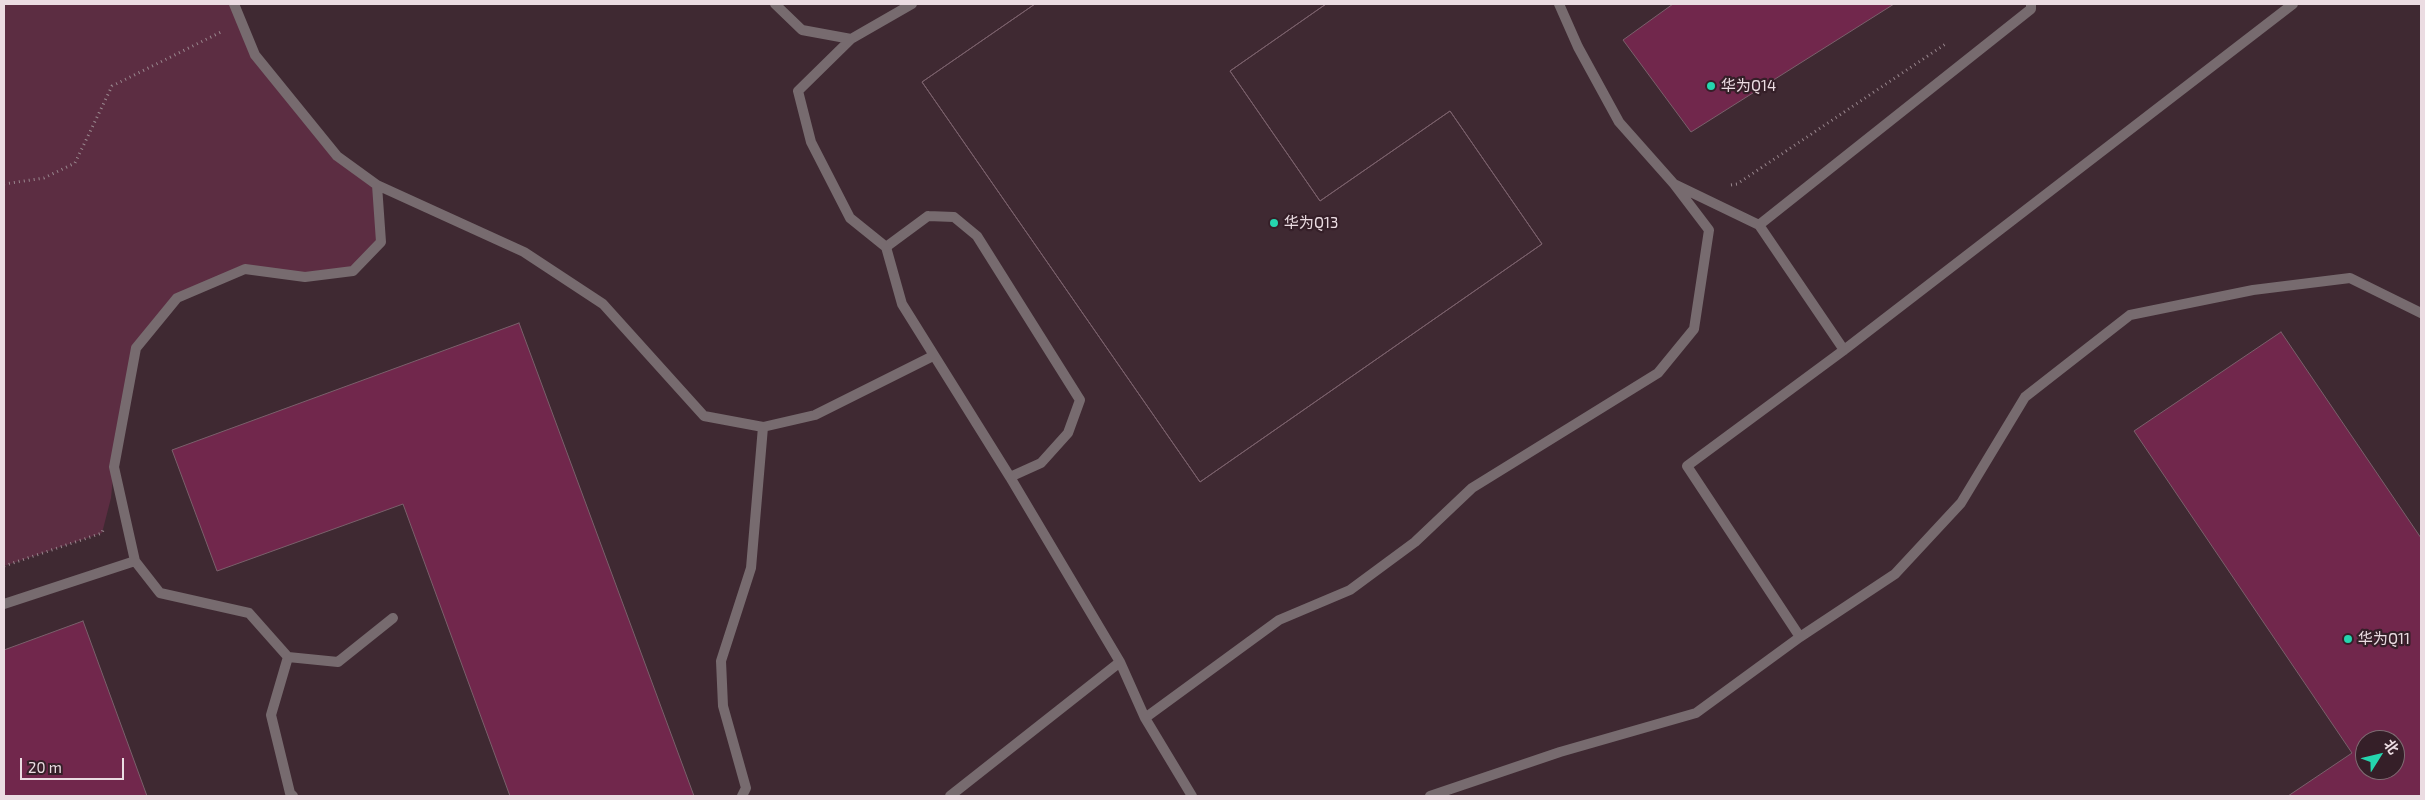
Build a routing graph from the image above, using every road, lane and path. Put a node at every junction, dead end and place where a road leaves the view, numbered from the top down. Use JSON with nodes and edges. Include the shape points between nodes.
{"nodes":[{"id":1,"x":234,"y":4,"type":"edge"},
{"id":2,"x":775,"y":4,"type":"edge"},
{"id":3,"x":912,"y":4,"type":"edge"},
{"id":4,"x":1559,"y":4,"type":"edge"},
{"id":5,"x":2031,"y":4,"type":"edge"},
{"id":6,"x":2293,"y":4,"type":"edge"},
{"id":7,"x":241,"y":22,"type":"junction"},
{"id":8,"x":851,"y":39,"type":"junction"},
{"id":9,"x":1949,"y":42,"type":"dead end"},
{"id":10,"x":4,"y":184,"type":"edge"},
{"id":11,"x":1674,"y":184,"type":"junction"},
{"id":12,"x":376,"y":185,"type":"junction"},
{"id":13,"x":1729,"y":186,"type":"dead end"},
{"id":14,"x":1759,"y":225,"type":"junction"},
{"id":15,"x":886,"y":247,"type":"junction"},
{"id":16,"x":2421,"y":313,"type":"edge"},
{"id":17,"x":1844,"y":350,"type":"junction"},
{"id":18,"x":933,"y":356,"type":"junction"},
{"id":19,"x":763,"y":427,"type":"junction"},
{"id":20,"x":1010,"y":477,"type":"junction"},
{"id":21,"x":104,"y":524,"type":"dead end"},
{"id":22,"x":135,"y":561,"type":"junction"},
{"id":23,"x":4,"y":566,"type":"edge"},
{"id":24,"x":4,"y":604,"type":"edge"},
{"id":25,"x":393,"y":618,"type":"dead end"},
{"id":26,"x":1800,"y":637,"type":"junction"},
{"id":27,"x":288,"y":658,"type":"junction"},
{"id":28,"x":1120,"y":662,"type":"junction"},
{"id":29,"x":1145,"y":718,"type":"junction"},
{"id":30,"x":290,"y":795,"type":"edge"},
{"id":31,"x":742,"y":796,"type":"edge"},
{"id":32,"x":950,"y":796,"type":"edge"},
{"id":33,"x":1192,"y":796,"type":"edge"},
{"id":34,"x":1430,"y":796,"type":"edge"}],
"edges":[{"from":1,"to":7,"type":"lane"},
{"from":2,"to":8,"type":"lane","via":[[802,30]]},
{"from":3,"to":8,"type":"lane"},
{"from":4,"to":11,"type":"lane","via":[[1578,47],[1619,122]]},
{"from":5,"to":14,"type":"lane","via":[[2031,9]]},
{"from":6,"to":17,"type":"lane"},
{"from":7,"to":10,"type":"path","via":[[112,86],[75,162],[44,178]]},
{"from":7,"to":12,"type":"lane","via":[[255,55],[337,156]]},
{"from":8,"to":15,"type":"lane","via":[[798,91],[811,142],[850,218]]},
{"from":9,"to":13,"type":"path","via":[[1737,184]]},
{"from":11,"to":14,"type":"lane"},
{"from":11,"to":29,"type":"lane","via":[[1709,230],[1694,329],[1658,373],[1472,488],[1414,542],[1350,590],[1279,620]]},
{"from":12,"to":19,"type":"lane","via":[[524,252],[603,304],[704,416]]},
{"from":12,"to":22,"type":"lane","via":[[381,242],[353,271],[305,277],[245,269],[177,298],[136,348],[114,467]]},
{"from":14,"to":17,"type":"lane"},
{"from":15,"to":18,"type":"lane","via":[[902,304]]},
{"from":15,"to":20,"type":"lane","via":[[928,216],[954,217],[976,236],[1080,400],[1068,433],[1041,463]]},
{"from":16,"to":26,"type":"lane","via":[[2350,278],[2253,290],[2130,315],[2025,397],[1961,502],[1895,574]]},
{"from":17,"to":26,"type":"lane","via":[[1688,466]]},
{"from":18,"to":19,"type":"lane","via":[[815,415]]},
{"from":18,"to":20,"type":"lane"},
{"from":19,"to":31,"type":"lane","via":[[751,568],[721,661],[723,706],[746,788]]},
{"from":20,"to":28,"type":"lane"},
{"from":21,"to":23,"type":"path","via":[[102,533]]},
{"from":22,"to":24,"type":"lane"},
{"from":22,"to":27,"type":"lane","via":[[160,593],[249,613]]},
{"from":25,"to":27,"type":"lane","via":[[338,662]]},
{"from":26,"to":34,"type":"lane","via":[[1696,713],[1560,752]]},
{"from":27,"to":30,"type":"lane","via":[[271,714]]},
{"from":28,"to":29,"type":"lane"},
{"from":28,"to":32,"type":"lane"},
{"from":29,"to":33,"type":"lane"}]}
